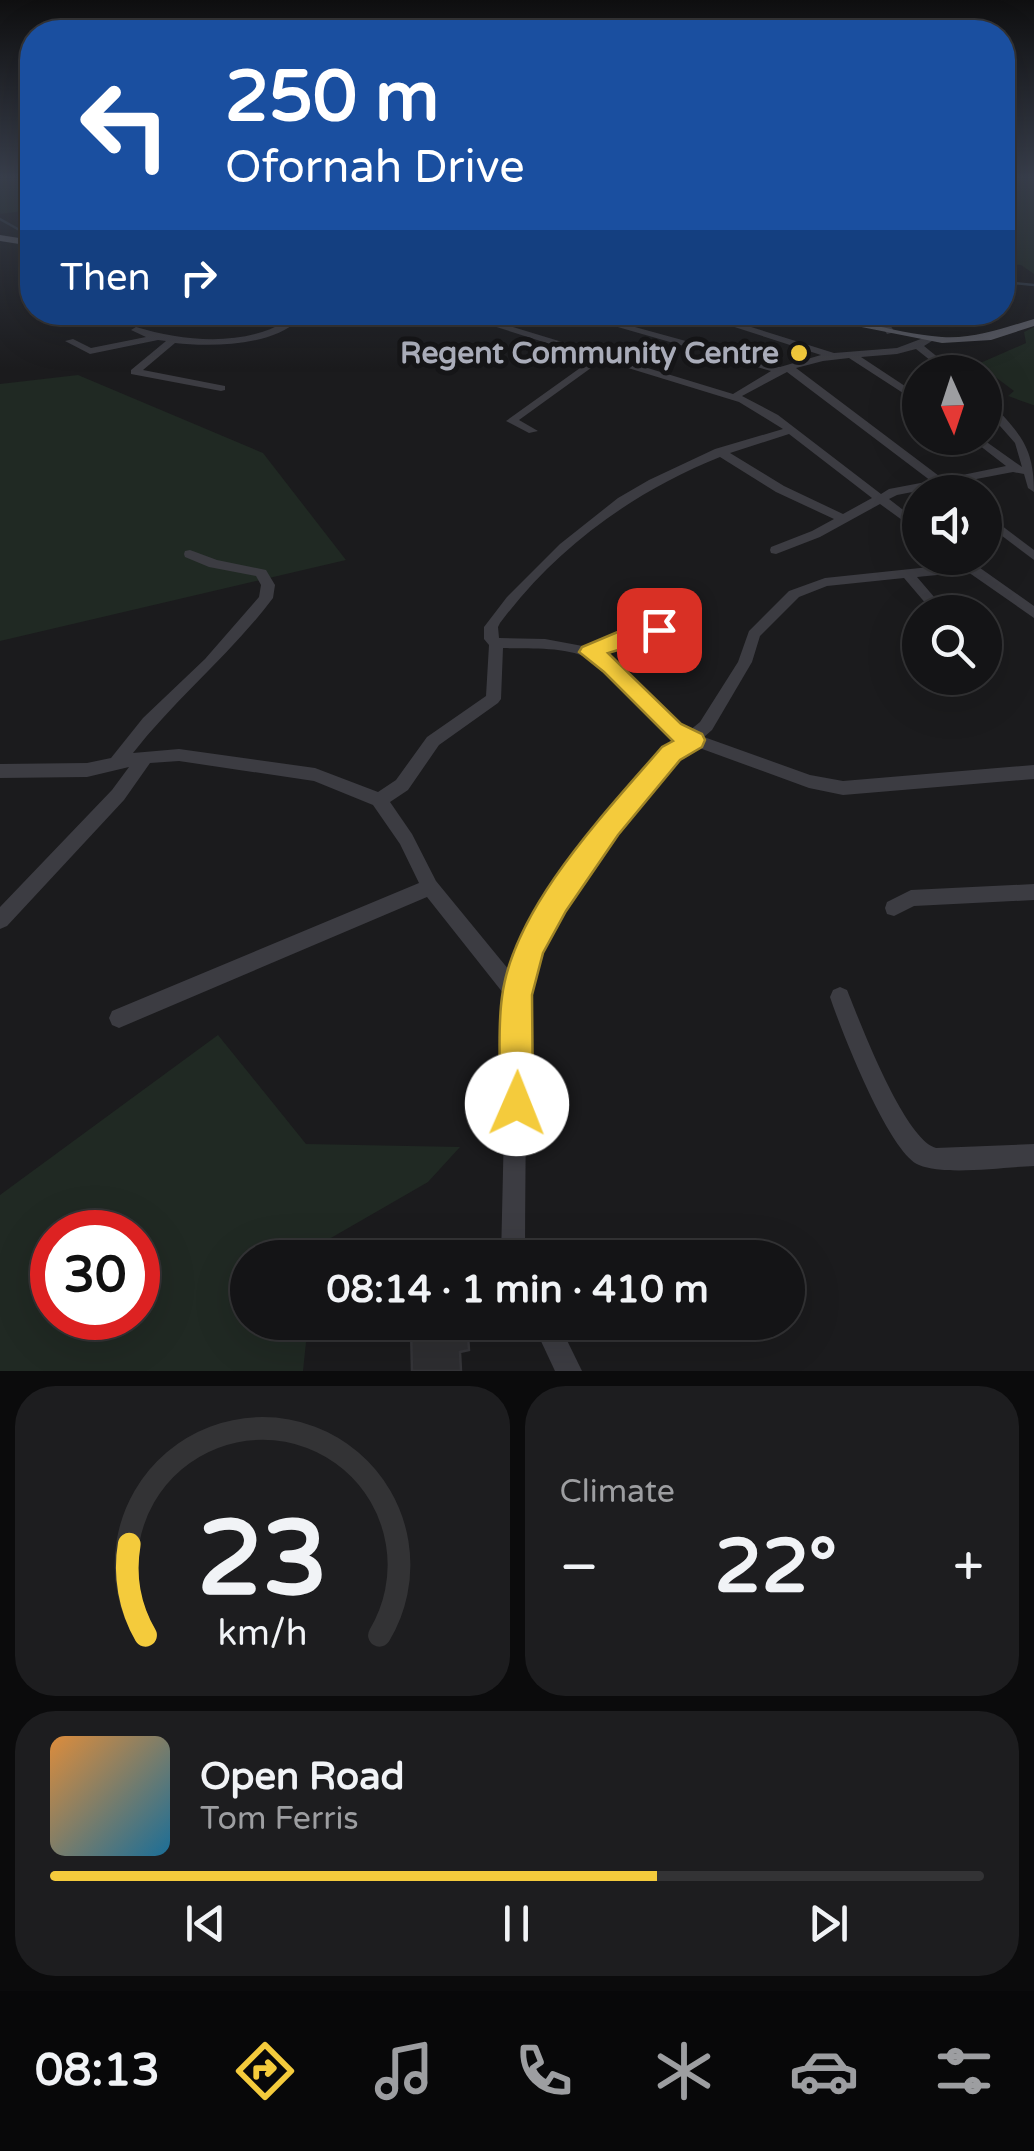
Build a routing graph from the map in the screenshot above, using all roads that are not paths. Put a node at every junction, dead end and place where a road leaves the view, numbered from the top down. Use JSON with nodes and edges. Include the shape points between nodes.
{"nodes":[{"id":1,"x":1032,"y":319,"type":"edge"},
{"id":2,"x":278,"y":325,"type":"edge"},
{"id":3,"x":496,"y":325,"type":"edge"},
{"id":4,"x":618,"y":325,"type":"edge"},
{"id":5,"x":734,"y":325,"type":"edge"},
{"id":6,"x":886,"y":325,"type":"edge"},
{"id":7,"x":136,"y":330,"type":"dead end"},
{"id":8,"x":154,"y":338,"type":"junction"},
{"id":9,"x":70,"y":341,"type":"dead end"},
{"id":10,"x":170,"y":342,"type":"junction"},
{"id":11,"x":923,"y":343,"type":"junction"},
{"id":12,"x":852,"y":355,"type":"junction"},
{"id":13,"x":935,"y":355,"type":"edge"},
{"id":14,"x":833,"y":356,"type":"junction"},
{"id":15,"x":601,"y":357,"type":"junction"},
{"id":16,"x":786,"y":370,"type":"junction"},
{"id":17,"x":221,"y":388,"type":"dead end"},
{"id":18,"x":902,"y":389,"type":"edge"},
{"id":19,"x":736,"y":397,"type":"junction"},
{"id":20,"x":1002,"y":421,"type":"edge"},
{"id":21,"x":792,"y":430,"type":"junction"},
{"id":22,"x":532,"y":431,"type":"dead end"},
{"id":23,"x":718,"y":451,"type":"junction"},
{"id":24,"x":997,"y":455,"type":"edge"},
{"id":25,"x":1014,"y":468,"type":"junction"},
{"id":26,"x":930,"y":475,"type":"edge"},
{"id":27,"x":977,"y":475,"type":"edge"},
{"id":28,"x":1032,"y":483,"type":"edge"},
{"id":29,"x":902,"y":492,"type":"edge"},
{"id":30,"x":878,"y":498,"type":"junction"},
{"id":31,"x":902,"y":516,"type":"edge"},
{"id":32,"x":843,"y":519,"type":"junction"},
{"id":33,"x":1002,"y":531,"type":"edge"},
{"id":34,"x":776,"y":550,"type":"dead end"},
{"id":35,"x":190,"y":554,"type":"dead end"},
{"id":36,"x":1034,"y":556,"type":"edge"},
{"id":37,"x":914,"y":575,"type":"edge"},
{"id":38,"x":983,"y":575,"type":"edge"},
{"id":39,"x":910,"y":576,"type":"junction"},
{"id":40,"x":926,"y":595,"type":"edge"},
{"id":41,"x":644,"y":612,"type":"dead end"},
{"id":42,"x":1034,"y":613,"type":"edge"},
{"id":43,"x":496,"y":643,"type":"junction"},
{"id":44,"x":590,"y":652,"type":"junction"},
{"id":45,"x":693,"y":740,"type":"junction"},
{"id":46,"x":145,"y":756,"type":"junction"},
{"id":47,"x":115,"y":765,"type":"junction"},
{"id":48,"x":0,"y":771,"type":"edge"},
{"id":49,"x":1034,"y":772,"type":"edge"},
{"id":50,"x":379,"y":800,"type":"junction"},
{"id":51,"x":430,"y":887,"type":"junction"},
{"id":52,"x":1034,"y":892,"type":"edge"},
{"id":53,"x":894,"y":908,"type":"dead end"},
{"id":54,"x":0,"y":920,"type":"edge"},
{"id":55,"x":517,"y":995,"type":"junction"},
{"id":56,"x":840,"y":997,"type":"dead end"},
{"id":57,"x":119,"y":1018,"type":"dead end"},
{"id":58,"x":1034,"y":1155,"type":"edge"},
{"id":59,"x":513,"y":1240,"type":"edge"},
{"id":60,"x":554,"y":1340,"type":"edge"},
{"id":61,"x":570,"y":1371,"type":"edge"}],
"edges":[{"from":1,"to":11,"type":"main road","via":[[991,337]]},
{"from":2,"to":10,"type":"street","via":[[260,336]]},
{"from":3,"to":15,"type":"street"},
{"from":4,"to":16,"type":"street"},
{"from":5,"to":14,"type":"street"},
{"from":6,"to":11,"type":"main road"},
{"from":7,"to":8,"type":"street"},
{"from":8,"to":9,"type":"street","via":[[90,350]]},
{"from":8,"to":10,"type":"street"},
{"from":10,"to":17,"type":"street","via":[[136,372]]},
{"from":11,"to":12,"type":"street"},
{"from":11,"to":13,"type":"street"},
{"from":12,"to":14,"type":"street"},
{"from":12,"to":18,"type":"street"},
{"from":14,"to":16,"type":"street"},
{"from":15,"to":19,"type":"street"},
{"from":15,"to":22,"type":"street","via":[[511,421]]},
{"from":16,"to":19,"type":"street"},
{"from":16,"to":26,"type":"street"},
{"from":19,"to":21,"type":"street"},
{"from":20,"to":28,"type":"street","via":[[1020,442]]},
{"from":21,"to":23,"type":"street"},
{"from":21,"to":30,"type":"street"},
{"from":23,"to":32,"type":"street"},
{"from":23,"to":43,"type":"street","via":[[644,484],[587,527],[494,621],[489,633]]},
{"from":24,"to":25,"type":"street"},
{"from":25,"to":27,"type":"street"},
{"from":25,"to":28,"type":"street"},
{"from":29,"to":30,"type":"street"},
{"from":30,"to":31,"type":"street"},
{"from":30,"to":32,"type":"street"},
{"from":32,"to":34,"type":"street"},
{"from":33,"to":36,"type":"street"},
{"from":35,"to":47,"type":"street","via":[[261,573],[266,598]]},
{"from":37,"to":39,"type":"street"},
{"from":38,"to":42,"type":"street"},
{"from":39,"to":40,"type":"street"},
{"from":39,"to":45,"type":"street","via":[[824,582],[794,594],[754,634],[738,676]]},
{"from":41,"to":44,"type":"street","via":[[659,630]]},
{"from":43,"to":44,"type":"street"},
{"from":43,"to":50,"type":"street","via":[[494,699],[433,741],[402,785]]},
{"from":44,"to":45,"type":"street","via":[[673,730]]},
{"from":45,"to":49,"type":"street","via":[[843,788]]},
{"from":45,"to":55,"type":"street","via":[[660,764],[556,902],[530,949]]},
{"from":46,"to":47,"type":"street"},
{"from":46,"to":50,"type":"street","via":[[315,776]]},
{"from":46,"to":54,"type":"street","via":[[118,795]]},
{"from":47,"to":48,"type":"street"},
{"from":50,"to":51,"type":"street"},
{"from":51,"to":55,"type":"street"},
{"from":51,"to":57,"type":"street"},
{"from":52,"to":53,"type":"street","via":[[910,898]]},
{"from":55,"to":59,"type":"street"},
{"from":56,"to":58,"type":"street","via":[[901,1126],[922,1155]]},
{"from":60,"to":61,"type":"street"}]}
